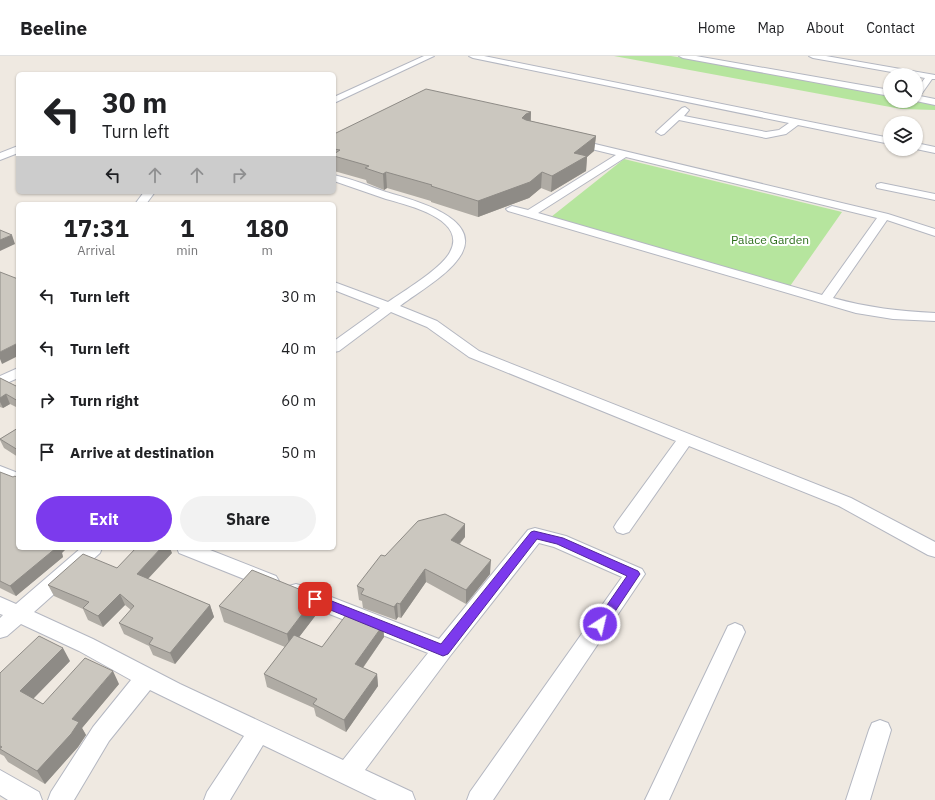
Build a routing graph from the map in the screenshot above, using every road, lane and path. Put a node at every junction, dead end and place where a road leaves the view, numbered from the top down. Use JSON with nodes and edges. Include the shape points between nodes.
{"nodes":[{"id":1,"x":430,"y":56,"type":"edge"},
{"id":2,"x":473,"y":56,"type":"edge"},
{"id":3,"x":683,"y":56,"type":"edge"},
{"id":4,"x":738,"y":56,"type":"edge"},
{"id":5,"x":813,"y":56,"type":"edge"},
{"id":6,"x":728,"y":63,"type":"junction"},
{"id":7,"x":933,"y":76,"type":"edge"},
{"id":8,"x":923,"y":88,"type":"edge"},
{"id":9,"x":883,"y":92,"type":"edge"},
{"id":10,"x":336,"y":99,"type":"edge"},
{"id":11,"x":923,"y":99,"type":"edge"},
{"id":12,"x":694,"y":101,"type":"junction"},
{"id":13,"x":935,"y":102,"type":"edge"},
{"id":14,"x":678,"y":116,"type":"junction"},
{"id":15,"x":796,"y":122,"type":"junction"},
{"id":16,"x":661,"y":132,"type":"dead end"},
{"id":17,"x":566,"y":140,"type":"edge"},
{"id":18,"x":883,"y":140,"type":"edge"},
{"id":19,"x":923,"y":147,"type":"edge"},
{"id":20,"x":16,"y":150,"type":"edge"},
{"id":21,"x":935,"y":150,"type":"edge"},
{"id":22,"x":624,"y":154,"type":"junction"},
{"id":23,"x":0,"y":157,"type":"edge"},
{"id":24,"x":336,"y":179,"type":"edge"},
{"id":25,"x":881,"y":186,"type":"dead end"},
{"id":26,"x":148,"y":194,"type":"edge"},
{"id":27,"x":935,"y":197,"type":"edge"},
{"id":28,"x":142,"y":202,"type":"edge"},
{"id":29,"x":512,"y":209,"type":"dead end"},
{"id":30,"x":529,"y":214,"type":"junction"},
{"id":31,"x":884,"y":216,"type":"junction"},
{"id":32,"x":935,"y":233,"type":"edge"},
{"id":33,"x":336,"y":287,"type":"edge"},
{"id":34,"x":825,"y":300,"type":"junction"},
{"id":35,"x":391,"y":307,"type":"junction"},
{"id":36,"x":935,"y":317,"type":"edge"},
{"id":37,"x":336,"y":347,"type":"edge"},
{"id":38,"x":16,"y":373,"type":"edge"},
{"id":39,"x":0,"y":382,"type":"edge"},
{"id":40,"x":686,"y":439,"type":"junction"},
{"id":41,"x":0,"y":472,"type":"edge"},
{"id":42,"x":16,"y":479,"type":"edge"},
{"id":43,"x":623,"y":527,"type":"dead end"},
{"id":44,"x":90,"y":550,"type":"edge"},
{"id":45,"x":191,"y":550,"type":"edge"},
{"id":46,"x":935,"y":550,"type":"edge"},
{"id":47,"x":9,"y":609,"type":"edge"},
{"id":48,"x":0,"y":630,"type":"edge"},
{"id":49,"x":735,"y":632,"type":"dead end"},
{"id":50,"x":443,"y":650,"type":"junction"},
{"id":51,"x":147,"y":677,"type":"junction"},
{"id":52,"x":880,"y":730,"type":"dead end"},
{"id":53,"x":259,"y":732,"type":"junction"},
{"id":54,"x":347,"y":774,"type":"junction"},
{"id":55,"x":0,"y":782,"type":"edge"},
{"id":56,"x":30,"y":800,"type":"edge"},
{"id":57,"x":60,"y":800,"type":"edge"},
{"id":58,"x":216,"y":800,"type":"edge"},
{"id":59,"x":403,"y":800,"type":"edge"},
{"id":60,"x":479,"y":800,"type":"edge"},
{"id":61,"x":657,"y":800,"type":"edge"},
{"id":62,"x":858,"y":800,"type":"edge"}],
"edges":[{"from":1,"to":10,"type":"street"},
{"from":2,"to":12,"type":"street"},
{"from":3,"to":6,"type":"street"},
{"from":4,"to":6,"type":"street"},
{"from":5,"to":7,"type":"street","via":[[873,63]]},
{"from":6,"to":9,"type":"street"},
{"from":7,"to":8,"type":"street"},
{"from":11,"to":13,"type":"street"},
{"from":12,"to":14,"type":"street"},
{"from":12,"to":15,"type":"street"},
{"from":14,"to":15,"type":"street","via":[[766,135],[787,131]]},
{"from":14,"to":16,"type":"street"},
{"from":15,"to":18,"type":"street"},
{"from":17,"to":22,"type":"street"},
{"from":19,"to":21,"type":"street"},
{"from":20,"to":23,"type":"street"},
{"from":22,"to":30,"type":"street"},
{"from":22,"to":31,"type":"street"},
{"from":24,"to":35,"type":"street","via":[[429,209],[441,215],[456,230],[459,239],[458,250],[454,256],[440,270]]},
{"from":25,"to":27,"type":"street"},
{"from":26,"to":28,"type":"street"},
{"from":29,"to":30,"type":"street"},
{"from":30,"to":34,"type":"street"},
{"from":31,"to":32,"type":"street"},
{"from":31,"to":34,"type":"street"},
{"from":33,"to":35,"type":"street"},
{"from":34,"to":36,"type":"street","via":[[861,310],[893,315]]},
{"from":35,"to":37,"type":"street"},
{"from":35,"to":40,"type":"street","via":[[432,324],[474,354]]},
{"from":38,"to":39,"type":"street"},
{"from":40,"to":43,"type":"street"},
{"from":40,"to":46,"type":"street","via":[[845,502]]},
{"from":41,"to":42,"type":"street"},
{"from":44,"to":47,"type":"street"},
{"from":45,"to":50,"type":"street"},
{"from":47,"to":48,"type":"street"},
{"from":47,"to":51,"type":"street"},
{"from":49,"to":61,"type":"street"},
{"from":50,"to":54,"type":"street"},
{"from":50,"to":60,"type":"street","via":[[534,535],[560,541],[634,574]]},
{"from":51,"to":53,"type":"street"},
{"from":51,"to":57,"type":"street","via":[[101,734]]},
{"from":52,"to":62,"type":"street"},
{"from":53,"to":54,"type":"street"},
{"from":53,"to":58,"type":"street"},
{"from":54,"to":59,"type":"street"},
{"from":55,"to":56,"type":"street"}]}
